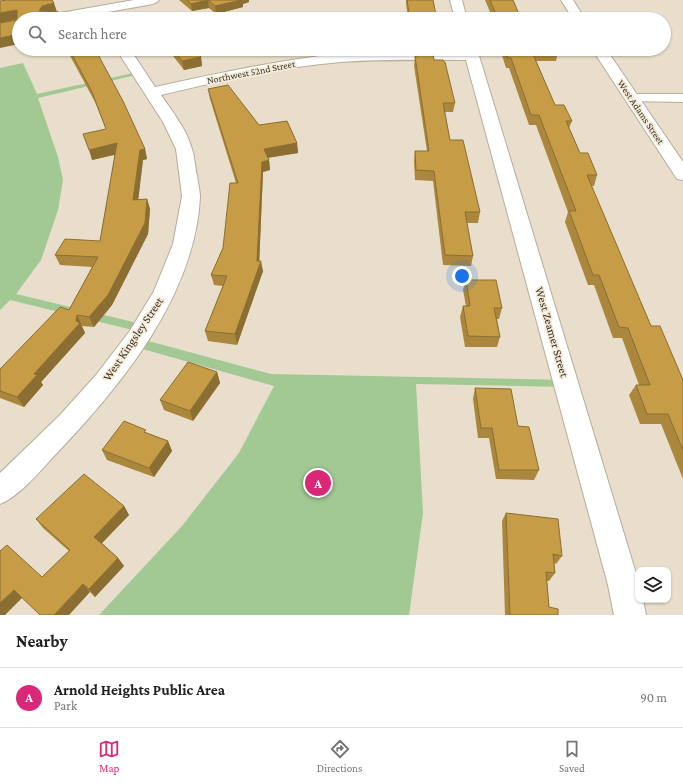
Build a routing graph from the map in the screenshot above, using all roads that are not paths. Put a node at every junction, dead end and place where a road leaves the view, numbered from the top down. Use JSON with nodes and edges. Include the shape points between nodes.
{"nodes":[{"id":1,"x":153,"y":0,"type":"edge"},
{"id":2,"x":456,"y":0,"type":"edge"},
{"id":3,"x":567,"y":0,"type":"edge"},
{"id":4,"x":97,"y":10,"type":"edge"},
{"id":5,"x":86,"y":12,"type":"edge"},
{"id":6,"x":459,"y":12,"type":"edge"},
{"id":7,"x":575,"y":12,"type":"edge"},
{"id":8,"x":128,"y":56,"type":"edge"},
{"id":9,"x":387,"y":56,"type":"edge"},
{"id":10,"x":472,"y":56,"type":"edge"},
{"id":11,"x":604,"y":56,"type":"edge"},
{"id":12,"x":152,"y":92,"type":"junction"},
{"id":13,"x":632,"y":98,"type":"junction"},
{"id":14,"x":683,"y":98,"type":"edge"},
{"id":15,"x":683,"y":175,"type":"edge"},
{"id":16,"x":0,"y":491,"type":"edge"},
{"id":17,"x":630,"y":615,"type":"edge"}],
"edges":[{"from":1,"to":4,"type":"street"},
{"from":2,"to":6,"type":"street"},
{"from":3,"to":7,"type":"street"},
{"from":4,"to":5,"type":"street"},
{"from":8,"to":12,"type":"street","name":"West Kingsley Street"},
{"from":9,"to":12,"type":"street","name":"Northwest 52nd Street","via":[[322,60],[253,70]]},
{"from":10,"to":17,"type":"street","name":"West Zeamer Street","via":[[622,578]]},
{"from":11,"to":13,"type":"street","name":"West Adams Street"},
{"from":12,"to":16,"type":"street","name":"West Kingsley Street","via":[[179,136],[189,171],[190,210],[174,273],[146,325],[95,394],[45,449]]},
{"from":13,"to":14,"type":"street"},
{"from":13,"to":15,"type":"street","name":"West Adams Street"}]}
